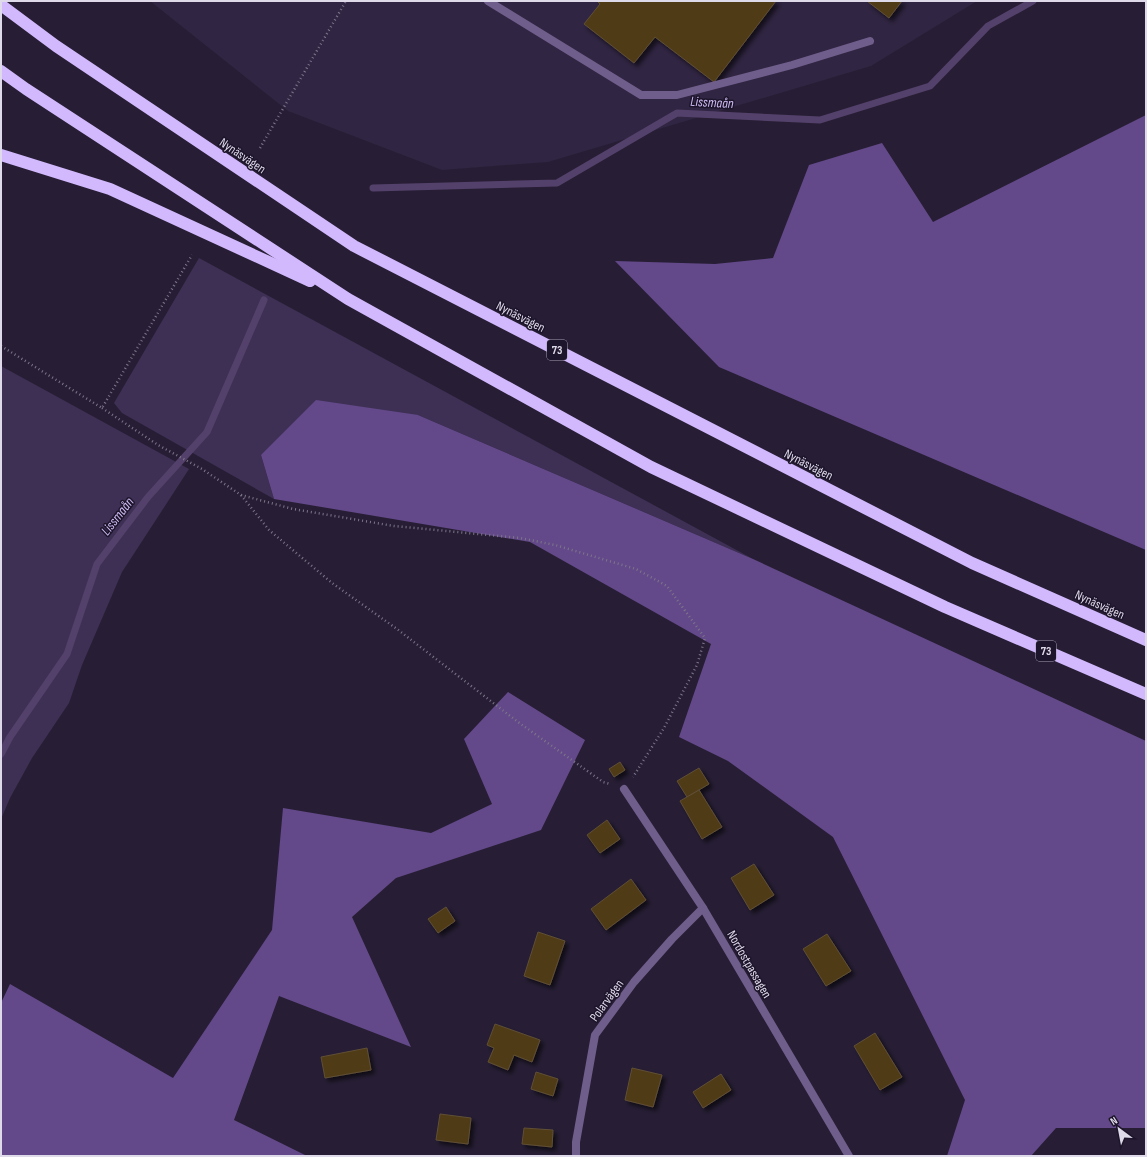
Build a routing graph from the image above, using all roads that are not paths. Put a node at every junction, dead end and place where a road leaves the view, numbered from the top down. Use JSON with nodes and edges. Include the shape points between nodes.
{"nodes":[{"id":1,"x":488,"y":1,"type":"edge"},
{"id":2,"x":1,"y":5,"type":"edge"},
{"id":3,"x":870,"y":41,"type":"dead end"},
{"id":4,"x":1,"y":71,"type":"edge"},
{"id":5,"x":1,"y":154,"type":"edge"},
{"id":6,"x":348,"y":299,"type":"junction"},
{"id":7,"x":1146,"y":640,"type":"edge"},
{"id":8,"x":1146,"y":694,"type":"edge"},
{"id":9,"x":624,"y":789,"type":"road end"},
{"id":10,"x":703,"y":908,"type":"junction"},
{"id":11,"x":576,"y":1156,"type":"edge"},
{"id":12,"x":849,"y":1156,"type":"edge"}],
"edges":[{"from":1,"to":3,"type":"street","via":[[641,95],[677,94],[792,65]]},
{"from":2,"to":7,"type":"highway","name":"Nynäsvägen","number":"73","via":[[56,46],[354,246],[972,563]]},
{"from":4,"to":6,"type":"highway","number":"73"},
{"from":5,"to":6,"type":"highway","via":[[110,189]]},
{"from":6,"to":8,"type":"highway","number":"73","via":[[651,467],[945,607]]},
{"from":9,"to":10,"type":"street","name":"Nordostpassagen"},
{"from":10,"to":11,"type":"street","name":"Polarvägen","via":[[634,982],[595,1035],[576,1142]]},
{"from":10,"to":12,"type":"street","name":"Nordostpassagen"}]}
